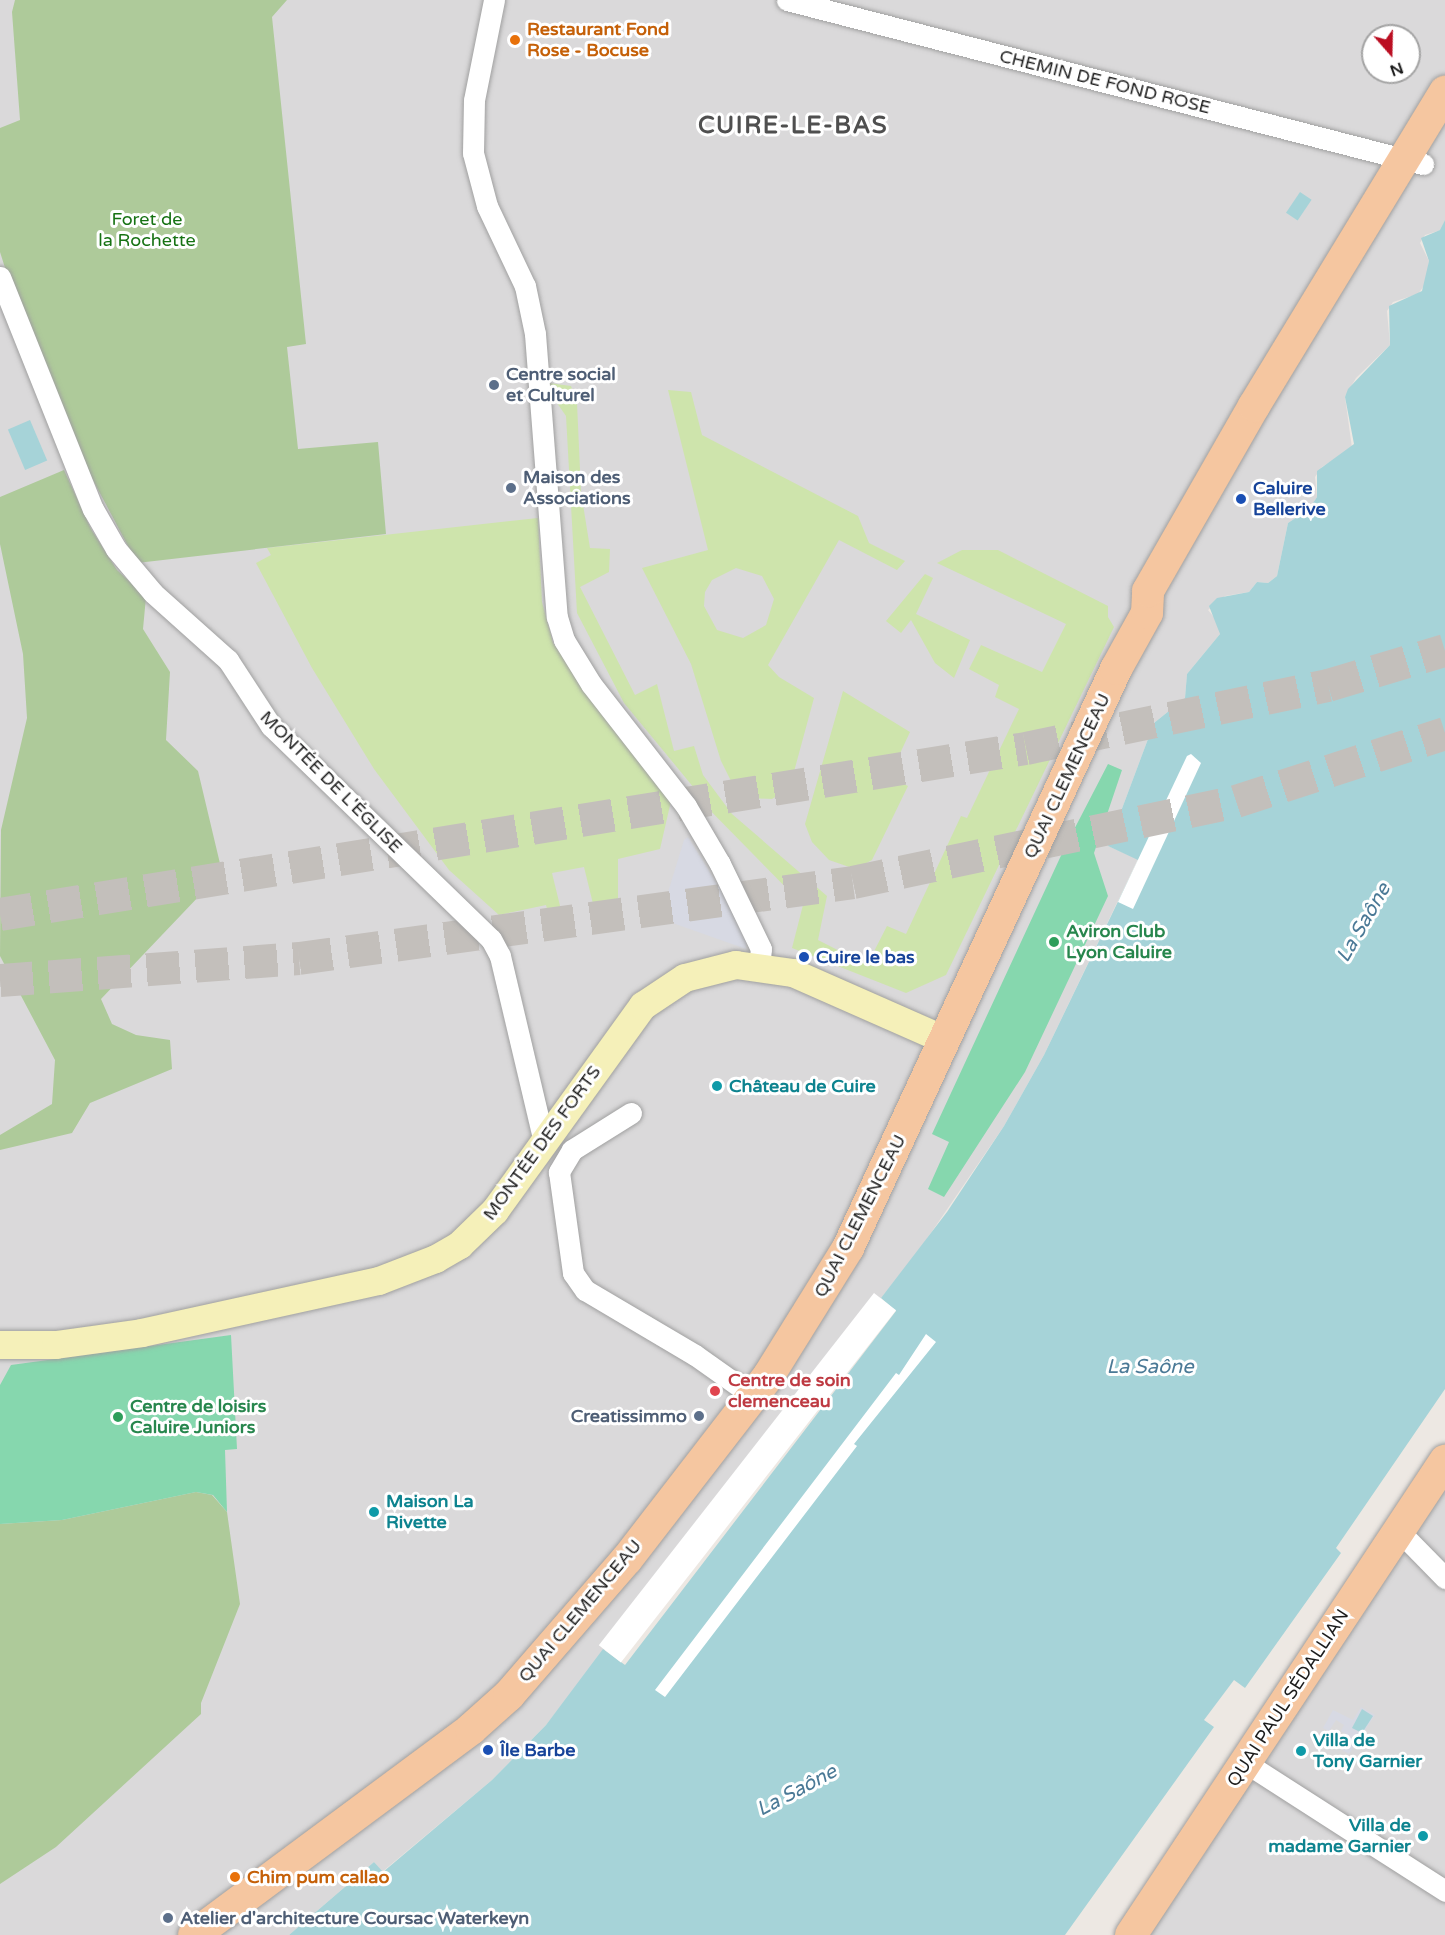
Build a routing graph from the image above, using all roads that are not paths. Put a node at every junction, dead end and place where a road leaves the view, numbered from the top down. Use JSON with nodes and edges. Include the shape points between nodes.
{"nodes":[{"id":1,"x":494,"y":0,"type":"edge"},
{"id":2,"x":787,"y":0,"type":"edge"},
{"id":3,"x":1445,"y":92,"type":"edge"},
{"id":4,"x":1445,"y":127,"type":"edge"},
{"id":5,"x":1413,"y":161,"type":"junction"},
{"id":6,"x":0,"y":277,"type":"edge"},
{"id":7,"x":759,"y":966,"type":"junction"},
{"id":8,"x":945,"y":1040,"type":"junction"},
{"id":9,"x":631,"y":1113,"type":"dead end"},
{"id":10,"x":544,"y":1142,"type":"junction"},
{"id":11,"x":0,"y":1345,"type":"edge"},
{"id":12,"x":753,"y":1396,"type":"junction"},
{"id":13,"x":1445,"y":1461,"type":"edge"},
{"id":14,"x":1399,"y":1532,"type":"junction"},
{"id":15,"x":1445,"y":1578,"type":"edge"},
{"id":16,"x":1246,"y":1763,"type":"junction"},
{"id":17,"x":1445,"y":1891,"type":"edge"},
{"id":18,"x":203,"y":1928,"type":"edge"},
{"id":19,"x":1131,"y":1935,"type":"edge"}],
"edges":[{"from":1,"to":7,"type":"street","via":[[474,100],[473,153],[487,206],[525,286],[535,334],[557,617],[564,640],[591,684],[686,806],[748,918],[761,949]]},
{"from":2,"to":5,"type":"street","name":"CHEMIN DE FOND ROSE"},
{"from":3,"to":5,"type":"main road","name":"QUAI CLEMENCEAU"},
{"from":4,"to":5,"type":"main road","name":"QUAI CLEMENCEAU"},
{"from":5,"to":8,"type":"main road","name":"QUAI CLEMENCEAU","via":[[1149,591],[1147,613],[1116,669]]},
{"from":6,"to":10,"type":"street","name":"MONTÉE DE L'ÉGLISE","via":[[93,509],[116,549],[153,593],[228,660],[271,726],[491,939],[500,956]]},
{"from":7,"to":8,"type":"street","name":"MONTÉE DES FORTS","via":[[793,973]]},
{"from":7,"to":10,"type":"street","name":"MONTÉE DES FORTS","via":[[736,965],[685,978],[643,1006]]},
{"from":8,"to":12,"type":"main road","name":"QUAI CLEMENCEAU","via":[[848,1248]]},
{"from":9,"to":12,"type":"street","via":[[572,1150],[559,1172],[573,1273],[585,1290],[695,1355]]},
{"from":10,"to":11,"type":"street","name":"MONTÉE DES FORTS","via":[[481,1227],[460,1245],[406,1272],[142,1333],[56,1344]]},
{"from":12,"to":18,"type":"main road","name":"QUAI CLEMENCEAU","via":[[627,1559],[508,1695],[471,1729]]},
{"from":13,"to":14,"type":"main road","name":"QUAI PAUL SÉDALLIAN"},
{"from":14,"to":15,"type":"street"},
{"from":14,"to":16,"type":"main road","name":"QUAI PAUL SÉDALLIAN"},
{"from":16,"to":17,"type":"street"},
{"from":16,"to":19,"type":"main road","name":"QUAI PAUL SÉDALLIAN"}]}
